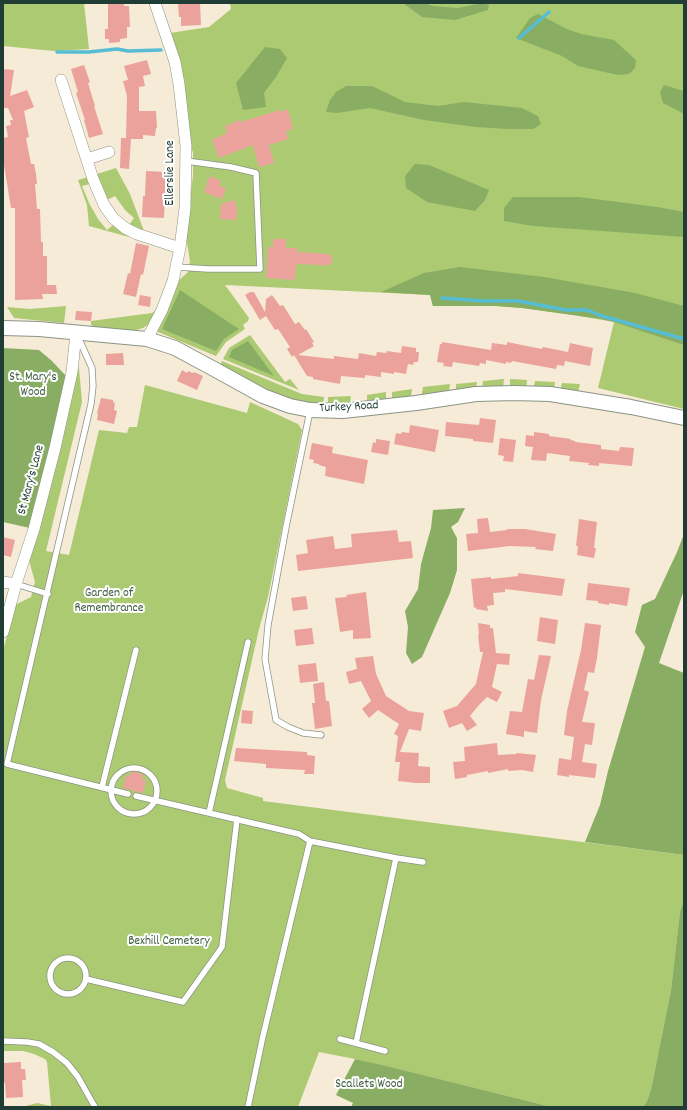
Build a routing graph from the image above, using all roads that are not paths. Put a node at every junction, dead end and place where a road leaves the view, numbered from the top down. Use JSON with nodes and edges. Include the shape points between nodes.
{"nodes":[{"id":1,"x":155,"y":3,"type":"edge"},
{"id":2,"x":61,"y":80,"type":"dead end"},
{"id":3,"x":109,"y":152,"type":"dead end"},
{"id":4,"x":87,"y":159,"type":"junction"},
{"id":5,"x":186,"y":161,"type":"junction"},
{"id":6,"x":180,"y":248,"type":"junction"},
{"id":7,"x":177,"y":267,"type":"junction"},
{"id":8,"x":3,"y":328,"type":"edge"},
{"id":9,"x":76,"y":333,"type":"junction"},
{"id":10,"x":147,"y":339,"type":"junction"},
{"id":11,"x":310,"y":410,"type":"junction"},
{"id":12,"x":684,"y":418,"type":"edge"},
{"id":13,"x":3,"y":582,"type":"edge"},
{"id":14,"x":16,"y":584,"type":"junction"},
{"id":15,"x":48,"y":594,"type":"junction"},
{"id":16,"x":3,"y":632,"type":"edge"},
{"id":17,"x":248,"y":642,"type":"dead end"},
{"id":18,"x":136,"y":650,"type":"dead end"},
{"id":19,"x":321,"y":735,"type":"dead end"},
{"id":20,"x":102,"y":787,"type":"junction"},
{"id":21,"x":111,"y":790,"type":"junction"},
{"id":22,"x":128,"y":794,"type":"dead end"},
{"id":23,"x":136,"y":796,"type":"dead end"},
{"id":24,"x":156,"y":800,"type":"junction"},
{"id":25,"x":209,"y":813,"type":"junction"},
{"id":26,"x":237,"y":819,"type":"junction"},
{"id":27,"x":310,"y":841,"type":"junction"},
{"id":28,"x":396,"y":858,"type":"junction"},
{"id":29,"x":423,"y":862,"type":"dead end"},
{"id":30,"x":86,"y":979,"type":"junction"},
{"id":31,"x":340,"y":1039,"type":"dead end"},
{"id":32,"x":3,"y":1041,"type":"edge"},
{"id":33,"x":356,"y":1043,"type":"junction"},
{"id":34,"x":385,"y":1052,"type":"dead end"},
{"id":35,"x":96,"y":1107,"type":"edge"},
{"id":36,"x":248,"y":1107,"type":"edge"}],
"edges":[{"from":1,"to":5,"type":"street","name":"Ellerslie Lane","via":[[175,62]]},
{"from":2,"to":4,"type":"street"},
{"from":3,"to":4,"type":"street"},
{"from":4,"to":6,"type":"street","via":[[104,205],[113,218],[137,234]]},
{"from":5,"to":6,"type":"street","name":"Ellerslie Lane","via":[[186,208]]},
{"from":5,"to":7,"type":"lane","via":[[256,173],[260,269]]},
{"from":6,"to":7,"type":"street","name":"Ellerslie Lane"},
{"from":7,"to":10,"type":"street","name":"Ellerslie Lane","via":[[162,310]]},
{"from":8,"to":9,"type":"street","name":"Turkey Road"},
{"from":9,"to":10,"type":"street","name":"Turkey Road"},
{"from":9,"to":14,"type":"street","name":"St Mary's Lane","via":[[72,372],[55,448],[34,529]]},
{"from":9,"to":15,"type":"lane","via":[[92,368],[93,386]]},
{"from":10,"to":11,"type":"street","name":"Turkey Road","via":[[175,348],[263,396]]},
{"from":11,"to":12,"type":"street","name":"Turkey Road","via":[[343,411],[476,394],[514,392],[550,394]]},
{"from":11,"to":19,"type":"lane","via":[[268,625],[265,659],[276,720],[303,733]]},
{"from":13,"to":14,"type":"street"},
{"from":14,"to":15,"type":"lane"},
{"from":14,"to":16,"type":"street","name":"St Mary's Lane"},
{"from":15,"to":20,"type":"lane","via":[[7,764]]},
{"from":17,"to":25,"type":"lane"},
{"from":18,"to":20,"type":"lane"},
{"from":20,"to":21,"type":"lane"},
{"from":21,"to":22,"type":"lane"},
{"from":21,"to":24,"type":"lane","via":[[115,804],[129,814],[145,812]]},
{"from":21,"to":24,"type":"lane","via":[[115,779],[122,772],[140,769],[155,781]]},
{"from":23,"to":24,"type":"lane"},
{"from":24,"to":25,"type":"lane"},
{"from":25,"to":26,"type":"lane"},
{"from":26,"to":27,"type":"lane","via":[[299,834]]},
{"from":26,"to":30,"type":"lane","via":[[222,948],[183,1002]]},
{"from":27,"to":28,"type":"lane"},
{"from":27,"to":36,"type":"lane"},
{"from":28,"to":29,"type":"lane"},
{"from":28,"to":33,"type":"lane"},
{"from":30,"to":30,"type":"lane","via":[[78,991],[64,994],[53,986],[50,972],[58,960],[72,958],[84,966]]},
{"from":31,"to":33,"type":"lane"},
{"from":32,"to":35,"type":"lane","via":[[39,1044],[53,1052],[67,1063],[78,1077]]},
{"from":33,"to":34,"type":"lane"}]}
